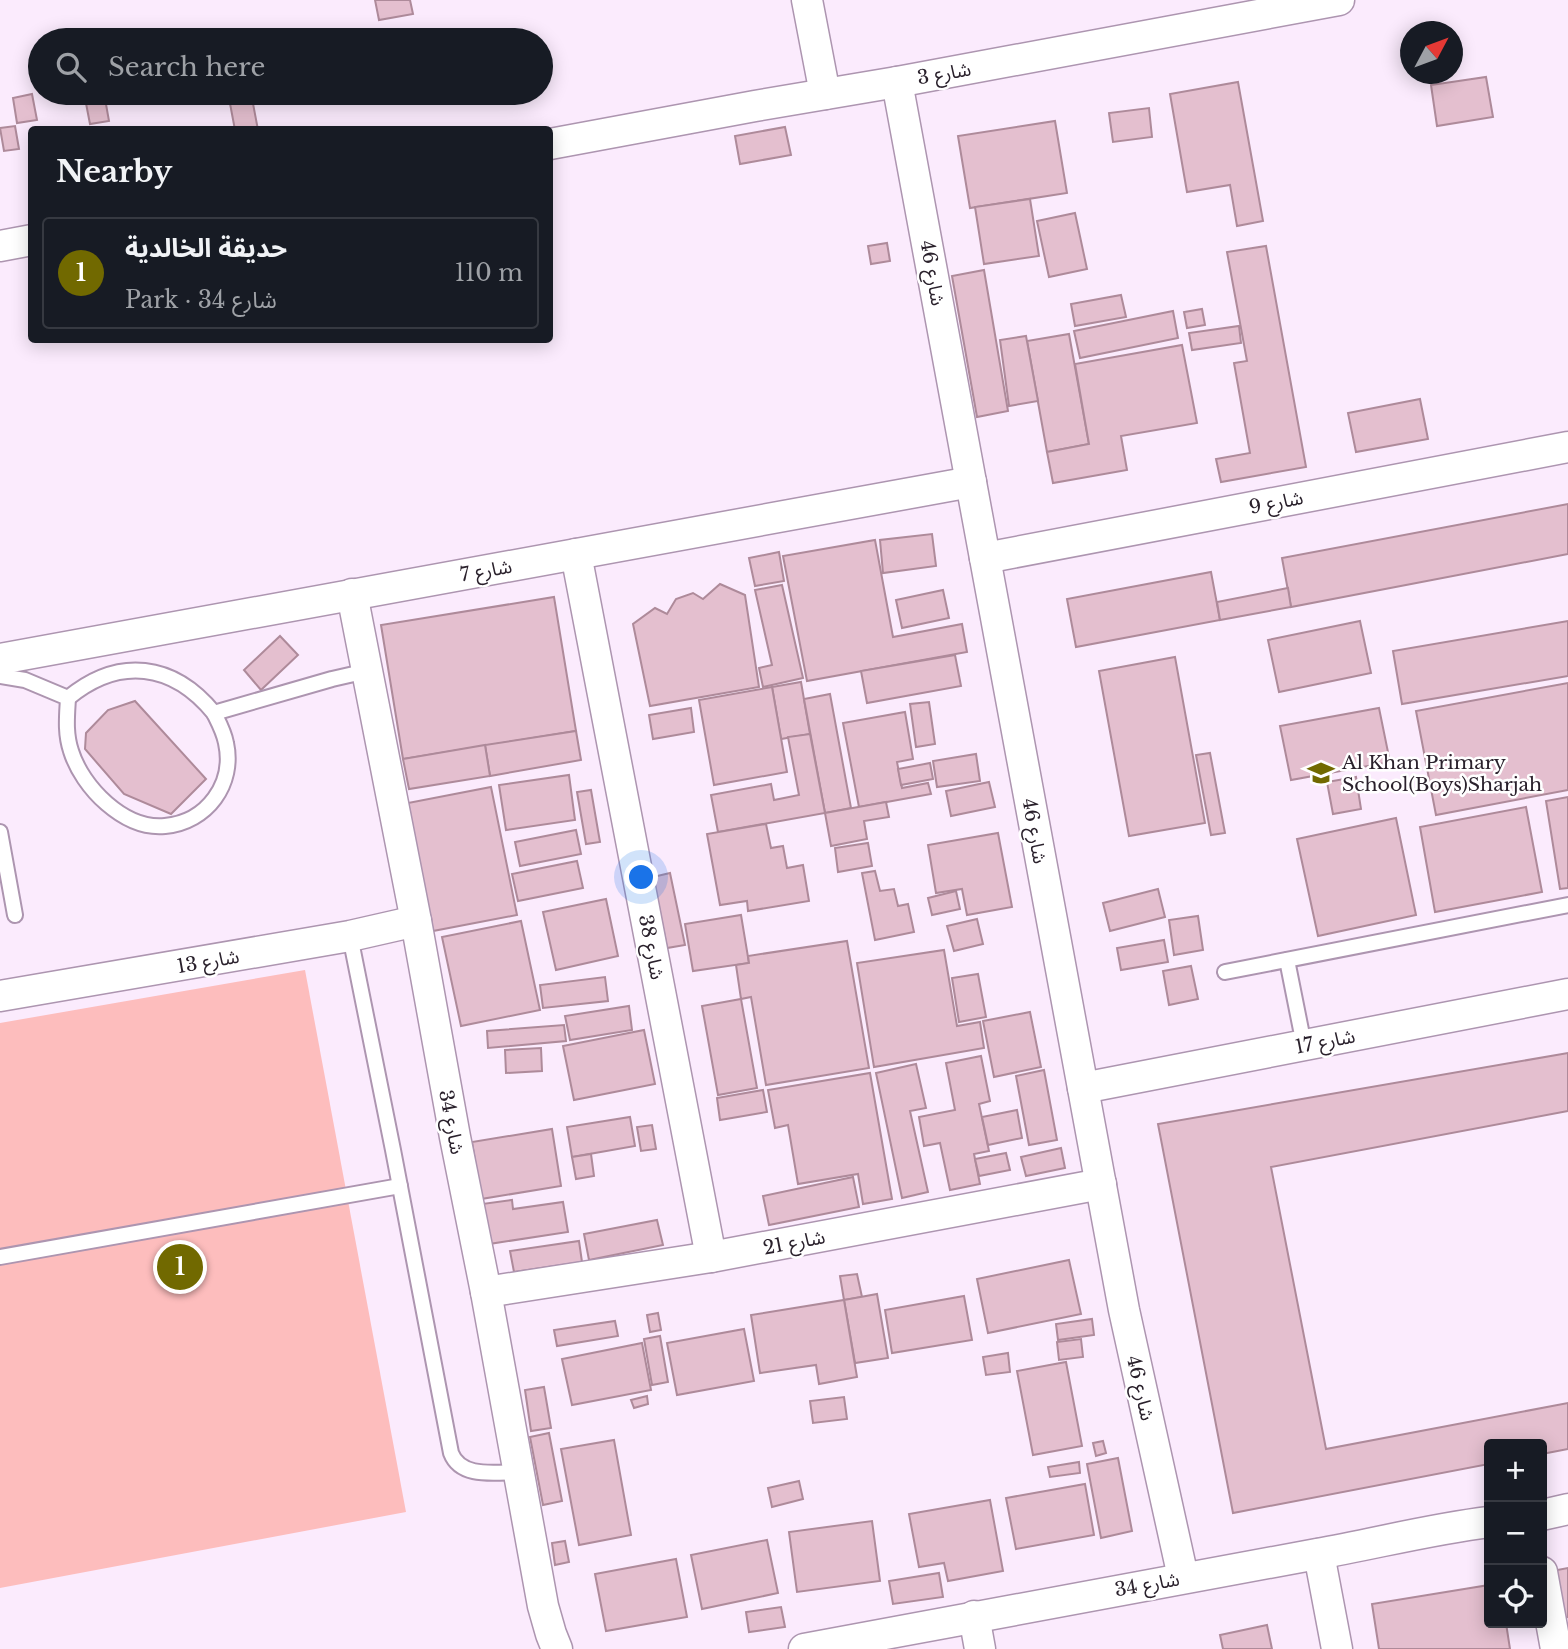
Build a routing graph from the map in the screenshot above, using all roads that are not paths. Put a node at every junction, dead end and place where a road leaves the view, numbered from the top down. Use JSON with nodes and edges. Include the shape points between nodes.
{"nodes":[{"id":1,"x":807,"y":0,"type":"edge"},
{"id":2,"x":1339,"y":0,"type":"edge"},
{"id":3,"x":1227,"y":10,"type":"edge"},
{"id":4,"x":897,"y":82,"type":"junction"},
{"id":5,"x":825,"y":94,"type":"junction"},
{"id":6,"x":553,"y":143,"type":"edge"},
{"id":7,"x":28,"y":241,"type":"edge"},
{"id":8,"x":0,"y":246,"type":"edge"},
{"id":9,"x":1568,"y":447,"type":"edge"},
{"id":10,"x":971,"y":482,"type":"junction"},
{"id":11,"x":576,"y":554,"type":"junction"},
{"id":12,"x":985,"y":558,"type":"junction"},
{"id":13,"x":352,"y":594,"type":"junction"},
{"id":14,"x":0,"y":659,"type":"edge"},
{"id":15,"x":367,"y":671,"type":"junction"},
{"id":16,"x":0,"y":676,"type":"edge"},
{"id":17,"x":68,"y":698,"type":"junction"},
{"id":18,"x":214,"y":713,"type":"junction"},
{"id":19,"x":0,"y":832,"type":"edge"},
{"id":20,"x":1568,"y":905,"type":"edge"},
{"id":21,"x":15,"y":915,"type":"dead end"},
{"id":22,"x":416,"y":920,"type":"junction"},
{"id":23,"x":350,"y":936,"type":"junction"},
{"id":24,"x":1287,"y":960,"type":"junction"},
{"id":25,"x":1225,"y":972,"type":"dead end"},
{"id":26,"x":1568,"y":994,"type":"edge"},
{"id":27,"x":0,"y":996,"type":"edge"},
{"id":28,"x":1304,"y":1045,"type":"junction"},
{"id":29,"x":1083,"y":1088,"type":"junction"},
{"id":30,"x":1101,"y":1184,"type":"junction"},
{"id":31,"x":400,"y":1186,"type":"junction"},
{"id":32,"x":0,"y":1257,"type":"edge"},
{"id":33,"x":711,"y":1257,"type":"junction"},
{"id":34,"x":486,"y":1292,"type":"junction"},
{"id":35,"x":519,"y":1472,"type":"junction"},
{"id":36,"x":1568,"y":1509,"type":"edge"},
{"id":37,"x":1547,"y":1514,"type":"edge"},
{"id":38,"x":1484,"y":1523,"type":"edge"},
{"id":39,"x":1319,"y":1554,"type":"junction"},
{"id":40,"x":1183,"y":1577,"type":"junction"},
{"id":41,"x":1547,"y":1600,"type":"edge"},
{"id":42,"x":974,"y":1616,"type":"junction"},
{"id":43,"x":557,"y":1649,"type":"edge"},
{"id":44,"x":804,"y":1649,"type":"edge"},
{"id":45,"x":981,"y":1649,"type":"edge"},
{"id":46,"x":1337,"y":1649,"type":"edge"},
{"id":47,"x":1556,"y":1649,"type":"edge"}],
"edges":[{"from":1,"to":5,"type":"street"},
{"from":2,"to":3,"type":"street","name":"شارع 3"},
{"from":3,"to":4,"type":"street","name":"شارع 3"},
{"from":4,"to":5,"type":"street","name":"شارع 3"},
{"from":4,"to":10,"type":"street","name":"شارع 46"},
{"from":5,"to":6,"type":"street","name":"شارع 3"},
{"from":7,"to":8,"type":"street"},
{"from":9,"to":12,"type":"street","name":"شارع 9"},
{"from":10,"to":11,"type":"street","name":"شارع 7"},
{"from":10,"to":12,"type":"street","name":"شارع 46"},
{"from":11,"to":13,"type":"street","name":"شارع 7"},
{"from":11,"to":33,"type":"street","name":"شارع 38"},
{"from":12,"to":29,"type":"street","name":"شارع 46"},
{"from":13,"to":14,"type":"street","name":"شارع 7"},
{"from":13,"to":15,"type":"street","name":"شارع 34"},
{"from":15,"to":18,"type":"lane"},
{"from":15,"to":22,"type":"street","name":"شارع 34"},
{"from":16,"to":17,"type":"lane","via":[[25,680]]},
{"from":17,"to":18,"type":"lane","via":[[99,678],[136,670],[180,682]]},
{"from":17,"to":18,"type":"lane","via":[[66,724],[82,776],[120,814],[163,826],[205,810],[226,778],[228,753]]},
{"from":19,"to":21,"type":"lane"},
{"from":20,"to":24,"type":"lane"},
{"from":22,"to":23,"type":"street","name":"شارع 13"},
{"from":22,"to":34,"type":"street","name":"شارع 34"},
{"from":23,"to":27,"type":"street","name":"شارع 13"},
{"from":23,"to":31,"type":"lane"},
{"from":24,"to":25,"type":"lane"},
{"from":24,"to":28,"type":"lane"},
{"from":26,"to":28,"type":"street","name":"شارع 17"},
{"from":28,"to":29,"type":"street","name":"شارع 17"},
{"from":29,"to":30,"type":"street","name":"شارع 46"},
{"from":30,"to":33,"type":"street","name":"شارع 21"},
{"from":30,"to":40,"type":"street","name":"شارع 46"},
{"from":31,"to":32,"type":"lane"},
{"from":31,"to":35,"type":"lane","via":[[450,1453],[464,1469]]},
{"from":33,"to":34,"type":"street","name":"شارع 21"},
{"from":34,"to":35,"type":"street","name":"شارع 34"},
{"from":35,"to":43,"type":"street","name":"شارع 34","via":[[543,1606]]},
{"from":36,"to":37,"type":"street"},
{"from":38,"to":39,"type":"street","name":"شارع 34"},
{"from":39,"to":40,"type":"street","name":"شارع 34"},
{"from":39,"to":46,"type":"street"},
{"from":40,"to":42,"type":"street","name":"شارع 34"},
{"from":41,"to":47,"type":"street"},
{"from":42,"to":44,"type":"street","name":"شارع 34"},
{"from":42,"to":45,"type":"street"}]}
